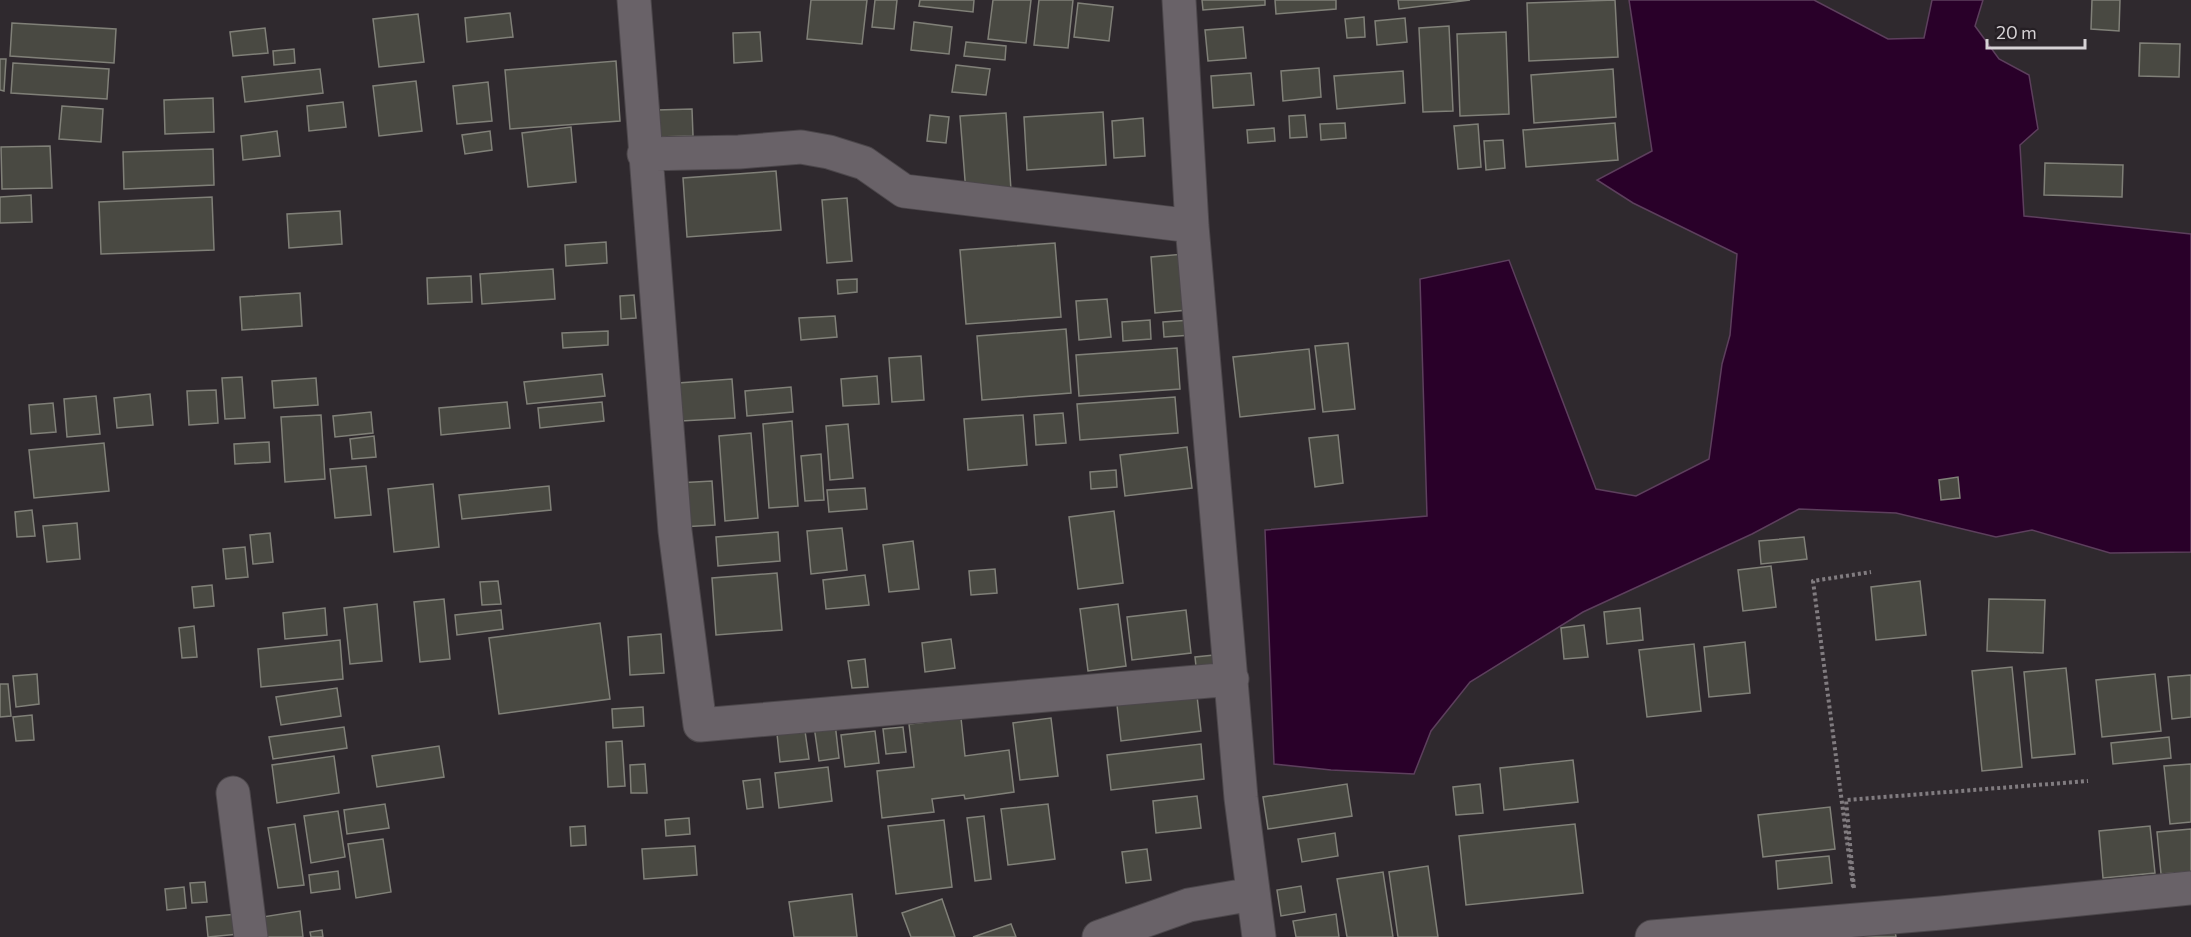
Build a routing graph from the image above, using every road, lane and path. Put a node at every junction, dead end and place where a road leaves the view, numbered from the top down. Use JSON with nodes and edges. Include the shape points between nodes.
{"nodes":[{"id":1,"x":634,"y":0,"type":"edge"},
{"id":2,"x":1179,"y":0,"type":"edge"},
{"id":3,"x":644,"y":154,"type":"junction"},
{"id":4,"x":1192,"y":226,"type":"junction"},
{"id":5,"x":1871,"y":572,"type":"dead end"},
{"id":6,"x":1232,"y":679,"type":"junction"},
{"id":7,"x":2088,"y":781,"type":"dead end"},
{"id":8,"x":233,"y":793,"type":"dead end"},
{"id":9,"x":2191,"y":888,"type":"edge"},
{"id":10,"x":1253,"y":894,"type":"junction"},
{"id":11,"x":1857,"y":920,"type":"junction"},
{"id":12,"x":251,"y":937,"type":"edge"},
{"id":13,"x":1100,"y":937,"type":"edge"},
{"id":14,"x":1259,"y":937,"type":"edge"},
{"id":15,"x":1652,"y":937,"type":"edge"}],
"edges":[{"from":1,"to":3,"type":"street"},
{"from":2,"to":4,"type":"street"},
{"from":3,"to":4,"type":"street","via":[[801,147],[864,163],[904,191]]},
{"from":3,"to":6,"type":"street","via":[[675,531],[700,725]]},
{"from":4,"to":6,"type":"street"},
{"from":5,"to":11,"type":"path","via":[[1813,581]]},
{"from":6,"to":10,"type":"street"},
{"from":7,"to":11,"type":"path","via":[[1846,800]]},
{"from":8,"to":12,"type":"street"},
{"from":9,"to":11,"type":"street"},
{"from":10,"to":13,"type":"street","via":[[1189,905]]},
{"from":10,"to":14,"type":"street"},
{"from":11,"to":15,"type":"street"}]}
